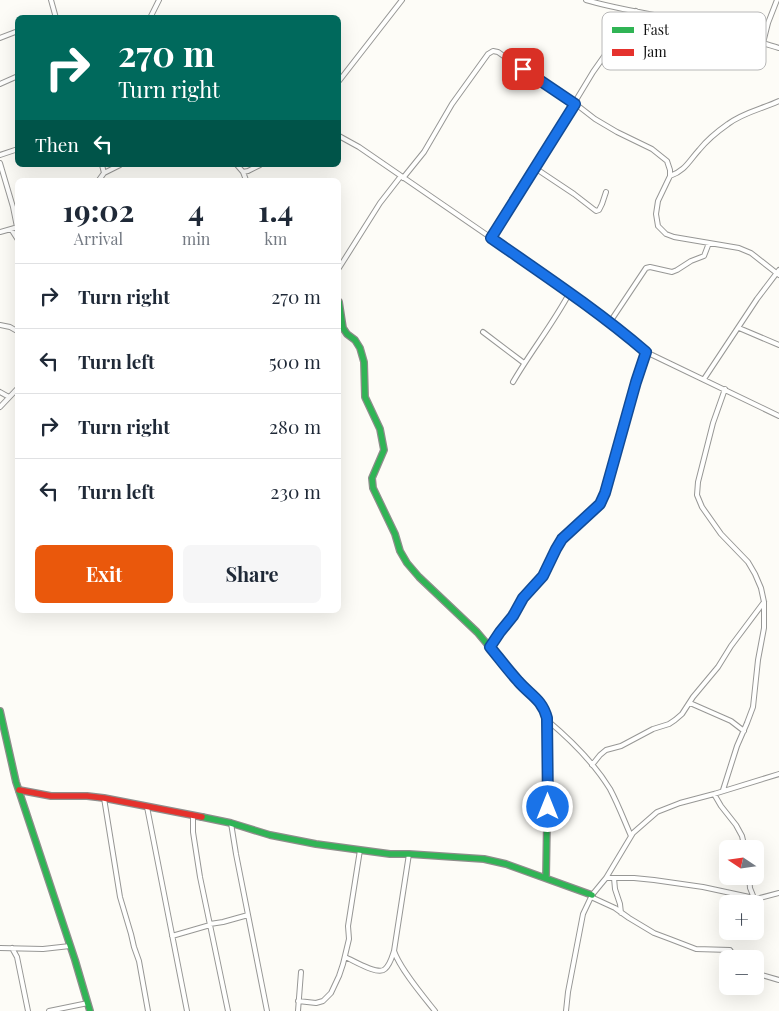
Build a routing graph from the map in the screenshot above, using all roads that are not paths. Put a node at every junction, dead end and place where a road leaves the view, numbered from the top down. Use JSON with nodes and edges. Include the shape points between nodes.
{"nodes":[{"id":1,"x":51,"y":0,"type":"edge"},
{"id":2,"x":159,"y":0,"type":"edge"},
{"id":3,"x":402,"y":0,"type":"edge"},
{"id":4,"x":586,"y":0,"type":"edge"},
{"id":5,"x":777,"y":0,"type":"edge"},
{"id":6,"x":636,"y":11,"type":"joint"},
{"id":7,"x":640,"y":12,"type":"edge"},
{"id":8,"x":55,"y":15,"type":"edge"},
{"id":9,"x":152,"y":15,"type":"edge"},
{"id":10,"x":766,"y":31,"type":"edge"},
{"id":11,"x":15,"y":32,"type":"edge"},
{"id":12,"x":0,"y":38,"type":"edge"},
{"id":13,"x":766,"y":44,"type":"edge"},
{"id":14,"x":779,"y":48,"type":"edge"},
{"id":15,"x":602,"y":59,"type":"edge"},
{"id":16,"x":15,"y":77,"type":"edge"},
{"id":17,"x":341,"y":78,"type":"edge"},
{"id":18,"x":0,"y":84,"type":"edge"},
{"id":19,"x":779,"y":101,"type":"edge"},
{"id":20,"x":575,"y":104,"type":"junction"},
{"id":21,"x":341,"y":137,"type":"edge"},
{"id":22,"x":15,"y":150,"type":"edge"},
{"id":23,"x":0,"y":155,"type":"edge"},
{"id":24,"x":0,"y":163,"type":"edge"},
{"id":25,"x":102,"y":167,"type":"edge"},
{"id":26,"x":116,"y":167,"type":"edge"},
{"id":27,"x":239,"y":167,"type":"edge"},
{"id":28,"x":256,"y":167,"type":"edge"},
{"id":29,"x":535,"y":168,"type":"junction"},
{"id":30,"x":243,"y":172,"type":"junction"},
{"id":31,"x":104,"y":173,"type":"junction"},
{"id":32,"x":670,"y":176,"type":"junction"},
{"id":33,"x":402,"y":177,"type":"junction"},
{"id":34,"x":100,"y":178,"type":"edge"},
{"id":35,"x":245,"y":178,"type":"edge"},
{"id":36,"x":606,"y":192,"type":"dead end"},
{"id":37,"x":15,"y":217,"type":"edge"},
{"id":38,"x":15,"y":228,"type":"edge"},
{"id":39,"x":11,"y":229,"type":"junction"},
{"id":40,"x":0,"y":232,"type":"edge"},
{"id":41,"x":15,"y":235,"type":"edge"},
{"id":42,"x":491,"y":238,"type":"junction"},
{"id":43,"x":709,"y":243,"type":"junction"},
{"id":44,"x":341,"y":265,"type":"edge"},
{"id":45,"x":778,"y":273,"type":"edge"},
{"id":46,"x":570,"y":292,"type":"junction"},
{"id":47,"x":341,"y":319,"type":"edge"},
{"id":48,"x":610,"y":322,"type":"junction"},
{"id":49,"x":0,"y":325,"type":"edge"},
{"id":50,"x":739,"y":328,"type":"junction"},
{"id":51,"x":15,"y":330,"type":"edge"},
{"id":52,"x":482,"y":332,"type":"dead end"},
{"id":53,"x":779,"y":346,"type":"edge"},
{"id":54,"x":646,"y":352,"type":"junction"},
{"id":55,"x":524,"y":363,"type":"junction"},
{"id":56,"x":704,"y":379,"type":"junction"},
{"id":57,"x":512,"y":382,"type":"dead end"},
{"id":58,"x":725,"y":389,"type":"junction"},
{"id":59,"x":15,"y":391,"type":"edge"},
{"id":60,"x":0,"y":392,"type":"edge"},
{"id":61,"x":9,"y":397,"type":"junction"},
{"id":62,"x":0,"y":407,"type":"edge"},
{"id":63,"x":779,"y":416,"type":"edge"},
{"id":64,"x":764,"y":602,"type":"junction"},
{"id":65,"x":490,"y":647,"type":"junction"},
{"id":66,"x":690,"y":702,"type":"junction"},
{"id":67,"x":0,"y":711,"type":"edge"},
{"id":68,"x":547,"y":720,"type":"junction"},
{"id":69,"x":744,"y":731,"type":"junction"},
{"id":70,"x":592,"y":766,"type":"junction"},
{"id":71,"x":779,"y":774,"type":"edge"},
{"id":72,"x":19,"y":790,"type":"junction"},
{"id":73,"x":723,"y":790,"type":"junction"},
{"id":74,"x":714,"y":794,"type":"junction"},
{"id":75,"x":104,"y":798,"type":"junction"},
{"id":76,"x":147,"y":807,"type":"junction"},
{"id":77,"x":193,"y":816,"type":"junction"},
{"id":78,"x":231,"y":823,"type":"junction"},
{"id":79,"x":631,"y":836,"type":"junction"},
{"id":80,"x":743,"y":840,"type":"edge"},
{"id":81,"x":360,"y":850,"type":"junction"},
{"id":82,"x":409,"y":854,"type":"junction"},
{"id":83,"x":546,"y":878,"type":"junction"},
{"id":84,"x":606,"y":878,"type":"junction"},
{"id":85,"x":614,"y":878,"type":"junction"},
{"id":86,"x":779,"y":893,"type":"edge"},
{"id":87,"x":740,"y":895,"type":"edge"},
{"id":88,"x":591,"y":896,"type":"junction"},
{"id":89,"x":764,"y":897,"type":"edge"},
{"id":90,"x":622,"y":913,"type":"junction"},
{"id":91,"x":248,"y":915,"type":"junction"},
{"id":92,"x":210,"y":924,"type":"junction"},
{"id":93,"x":172,"y":936,"type":"junction"},
{"id":94,"x":70,"y":946,"type":"junction"},
{"id":95,"x":0,"y":948,"type":"edge"},
{"id":96,"x":12,"y":948,"type":"junction"},
{"id":97,"x":730,"y":950,"type":"edge"},
{"id":98,"x":394,"y":951,"type":"junction"},
{"id":99,"x":345,"y":957,"type":"junction"},
{"id":100,"x":301,"y":972,"type":"dead end"},
{"id":101,"x":764,"y":976,"type":"edge"},
{"id":102,"x":779,"y":980,"type":"edge"},
{"id":103,"x":298,"y":1001,"type":"junction"},
{"id":104,"x":88,"y":1002,"type":"junction"},
{"id":105,"x":28,"y":1011,"type":"edge"},
{"id":106,"x":49,"y":1011,"type":"edge"},
{"id":107,"x":90,"y":1011,"type":"edge"},
{"id":108,"x":148,"y":1011,"type":"edge"},
{"id":109,"x":187,"y":1011,"type":"edge"},
{"id":110,"x":228,"y":1011,"type":"edge"},
{"id":111,"x":267,"y":1011,"type":"edge"},
{"id":112,"x":298,"y":1011,"type":"edge"},
{"id":113,"x":435,"y":1011,"type":"edge"},
{"id":114,"x":566,"y":1011,"type":"edge"}],
"edges":[{"from":1,"to":8,"type":"street"},
{"from":2,"to":9,"type":"street"},
{"from":3,"to":17,"type":"street"},
{"from":4,"to":6,"type":"street"},
{"from":5,"to":10,"type":"street"},
{"from":6,"to":7,"type":"street"},
{"from":11,"to":12,"type":"street"},
{"from":13,"to":14,"type":"street"},
{"from":15,"to":20,"type":"street"},
{"from":16,"to":18,"type":"street"},
{"from":19,"to":32,"type":"street","via":[[730,122],[679,173]]},
{"from":20,"to":29,"type":"street"},
{"from":20,"to":32,"type":"street","via":[[595,119],[659,154],[667,161]]},
{"from":20,"to":33,"type":"street","via":[[501,54],[490,52],[452,104],[424,152]]},
{"from":21,"to":33,"type":"street"},
{"from":22,"to":23,"type":"street"},
{"from":24,"to":37,"type":"street"},
{"from":25,"to":31,"type":"street"},
{"from":26,"to":31,"type":"street"},
{"from":27,"to":30,"type":"street"},
{"from":28,"to":30,"type":"street"},
{"from":29,"to":36,"type":"street","via":[[596,211]]},
{"from":29,"to":42,"type":"street"},
{"from":30,"to":35,"type":"street"},
{"from":31,"to":34,"type":"street"},
{"from":32,"to":43,"type":"street","via":[[658,201],[658,226],[674,237]]},
{"from":33,"to":42,"type":"street"},
{"from":33,"to":44,"type":"street","via":[[380,203]]},
{"from":38,"to":39,"type":"street"},
{"from":39,"to":40,"type":"street"},
{"from":39,"to":41,"type":"street"},
{"from":42,"to":46,"type":"street"},
{"from":43,"to":45,"type":"street","via":[[751,253]]},
{"from":43,"to":48,"type":"street","via":[[702,257],[672,272],[646,268]]},
{"from":45,"to":50,"type":"street"},
{"from":46,"to":48,"type":"street"},
{"from":46,"to":55,"type":"street"},
{"from":47,"to":65,"type":"street","via":[[342,328],[355,340],[364,362],[365,397],[380,429],[384,450],[374,471],[373,488],[400,551],[419,577]]},
{"from":48,"to":54,"type":"street"},
{"from":49,"to":51,"type":"street"},
{"from":50,"to":53,"type":"street"},
{"from":50,"to":56,"type":"street"},
{"from":52,"to":55,"type":"street"},
{"from":54,"to":56,"type":"street"},
{"from":54,"to":65,"type":"street","via":[[600,504],[562,539],[543,576],[523,598]]},
{"from":55,"to":57,"type":"street"},
{"from":56,"to":58,"type":"street"},
{"from":58,"to":63,"type":"street"},
{"from":58,"to":64,"type":"street","via":[[713,423],[697,495],[720,534],[748,562]]},
{"from":59,"to":61,"type":"street"},
{"from":60,"to":61,"type":"street"},
{"from":61,"to":62,"type":"street"},
{"from":64,"to":66,"type":"street"},
{"from":64,"to":69,"type":"street","via":[[764,628],[753,706]]},
{"from":65,"to":68,"type":"street","via":[[539,700]]},
{"from":66,"to":69,"type":"street","via":[[731,721]]},
{"from":66,"to":70,"type":"street","via":[[675,720],[606,750]]},
{"from":67,"to":72,"type":"street"},
{"from":68,"to":70,"type":"street","via":[[574,744]]},
{"from":68,"to":83,"type":"street"},
{"from":69,"to":73,"type":"street"},
{"from":70,"to":79,"type":"street","via":[[610,789]]},
{"from":71,"to":73,"type":"street"},
{"from":72,"to":75,"type":"street","via":[[51,796]]},
{"from":72,"to":94,"type":"street"},
{"from":73,"to":74,"type":"street"},
{"from":74,"to":79,"type":"street","via":[[657,812]]},
{"from":74,"to":80,"type":"street"},
{"from":75,"to":76,"type":"street"},
{"from":75,"to":108,"type":"street","via":[[120,897],[139,961]]},
{"from":76,"to":77,"type":"street"},
{"from":76,"to":93,"type":"street"},
{"from":77,"to":78,"type":"street"},
{"from":77,"to":92,"type":"street","via":[[200,877]]},
{"from":78,"to":81,"type":"street","via":[[290,839]]},
{"from":78,"to":91,"type":"street"},
{"from":79,"to":84,"type":"street"},
{"from":81,"to":82,"type":"street"},
{"from":81,"to":99,"type":"street"},
{"from":82,"to":83,"type":"street","via":[[484,859]]},
{"from":82,"to":98,"type":"street"},
{"from":83,"to":88,"type":"street"},
{"from":84,"to":85,"type":"street"},
{"from":84,"to":88,"type":"street"},
{"from":85,"to":87,"type":"street","via":[[654,880]]},
{"from":85,"to":90,"type":"street"},
{"from":86,"to":89,"type":"street"},
{"from":88,"to":90,"type":"street"},
{"from":88,"to":114,"type":"street","via":[[580,924]]},
{"from":90,"to":97,"type":"street","via":[[654,933],[696,949]]},
{"from":91,"to":92,"type":"street"},
{"from":91,"to":111,"type":"street"},
{"from":92,"to":93,"type":"street"},
{"from":92,"to":110,"type":"street"},
{"from":93,"to":109,"type":"street"},
{"from":94,"to":96,"type":"street"},
{"from":94,"to":104,"type":"street"},
{"from":95,"to":96,"type":"street"},
{"from":96,"to":105,"type":"street"},
{"from":98,"to":99,"type":"street","via":[[383,972]]},
{"from":98,"to":113,"type":"street"},
{"from":99,"to":103,"type":"street","via":[[335,986],[327,998],[320,1003]]},
{"from":100,"to":103,"type":"street"},
{"from":101,"to":102,"type":"street"},
{"from":103,"to":112,"type":"street"},
{"from":104,"to":106,"type":"street"},
{"from":104,"to":107,"type":"street"}]}
